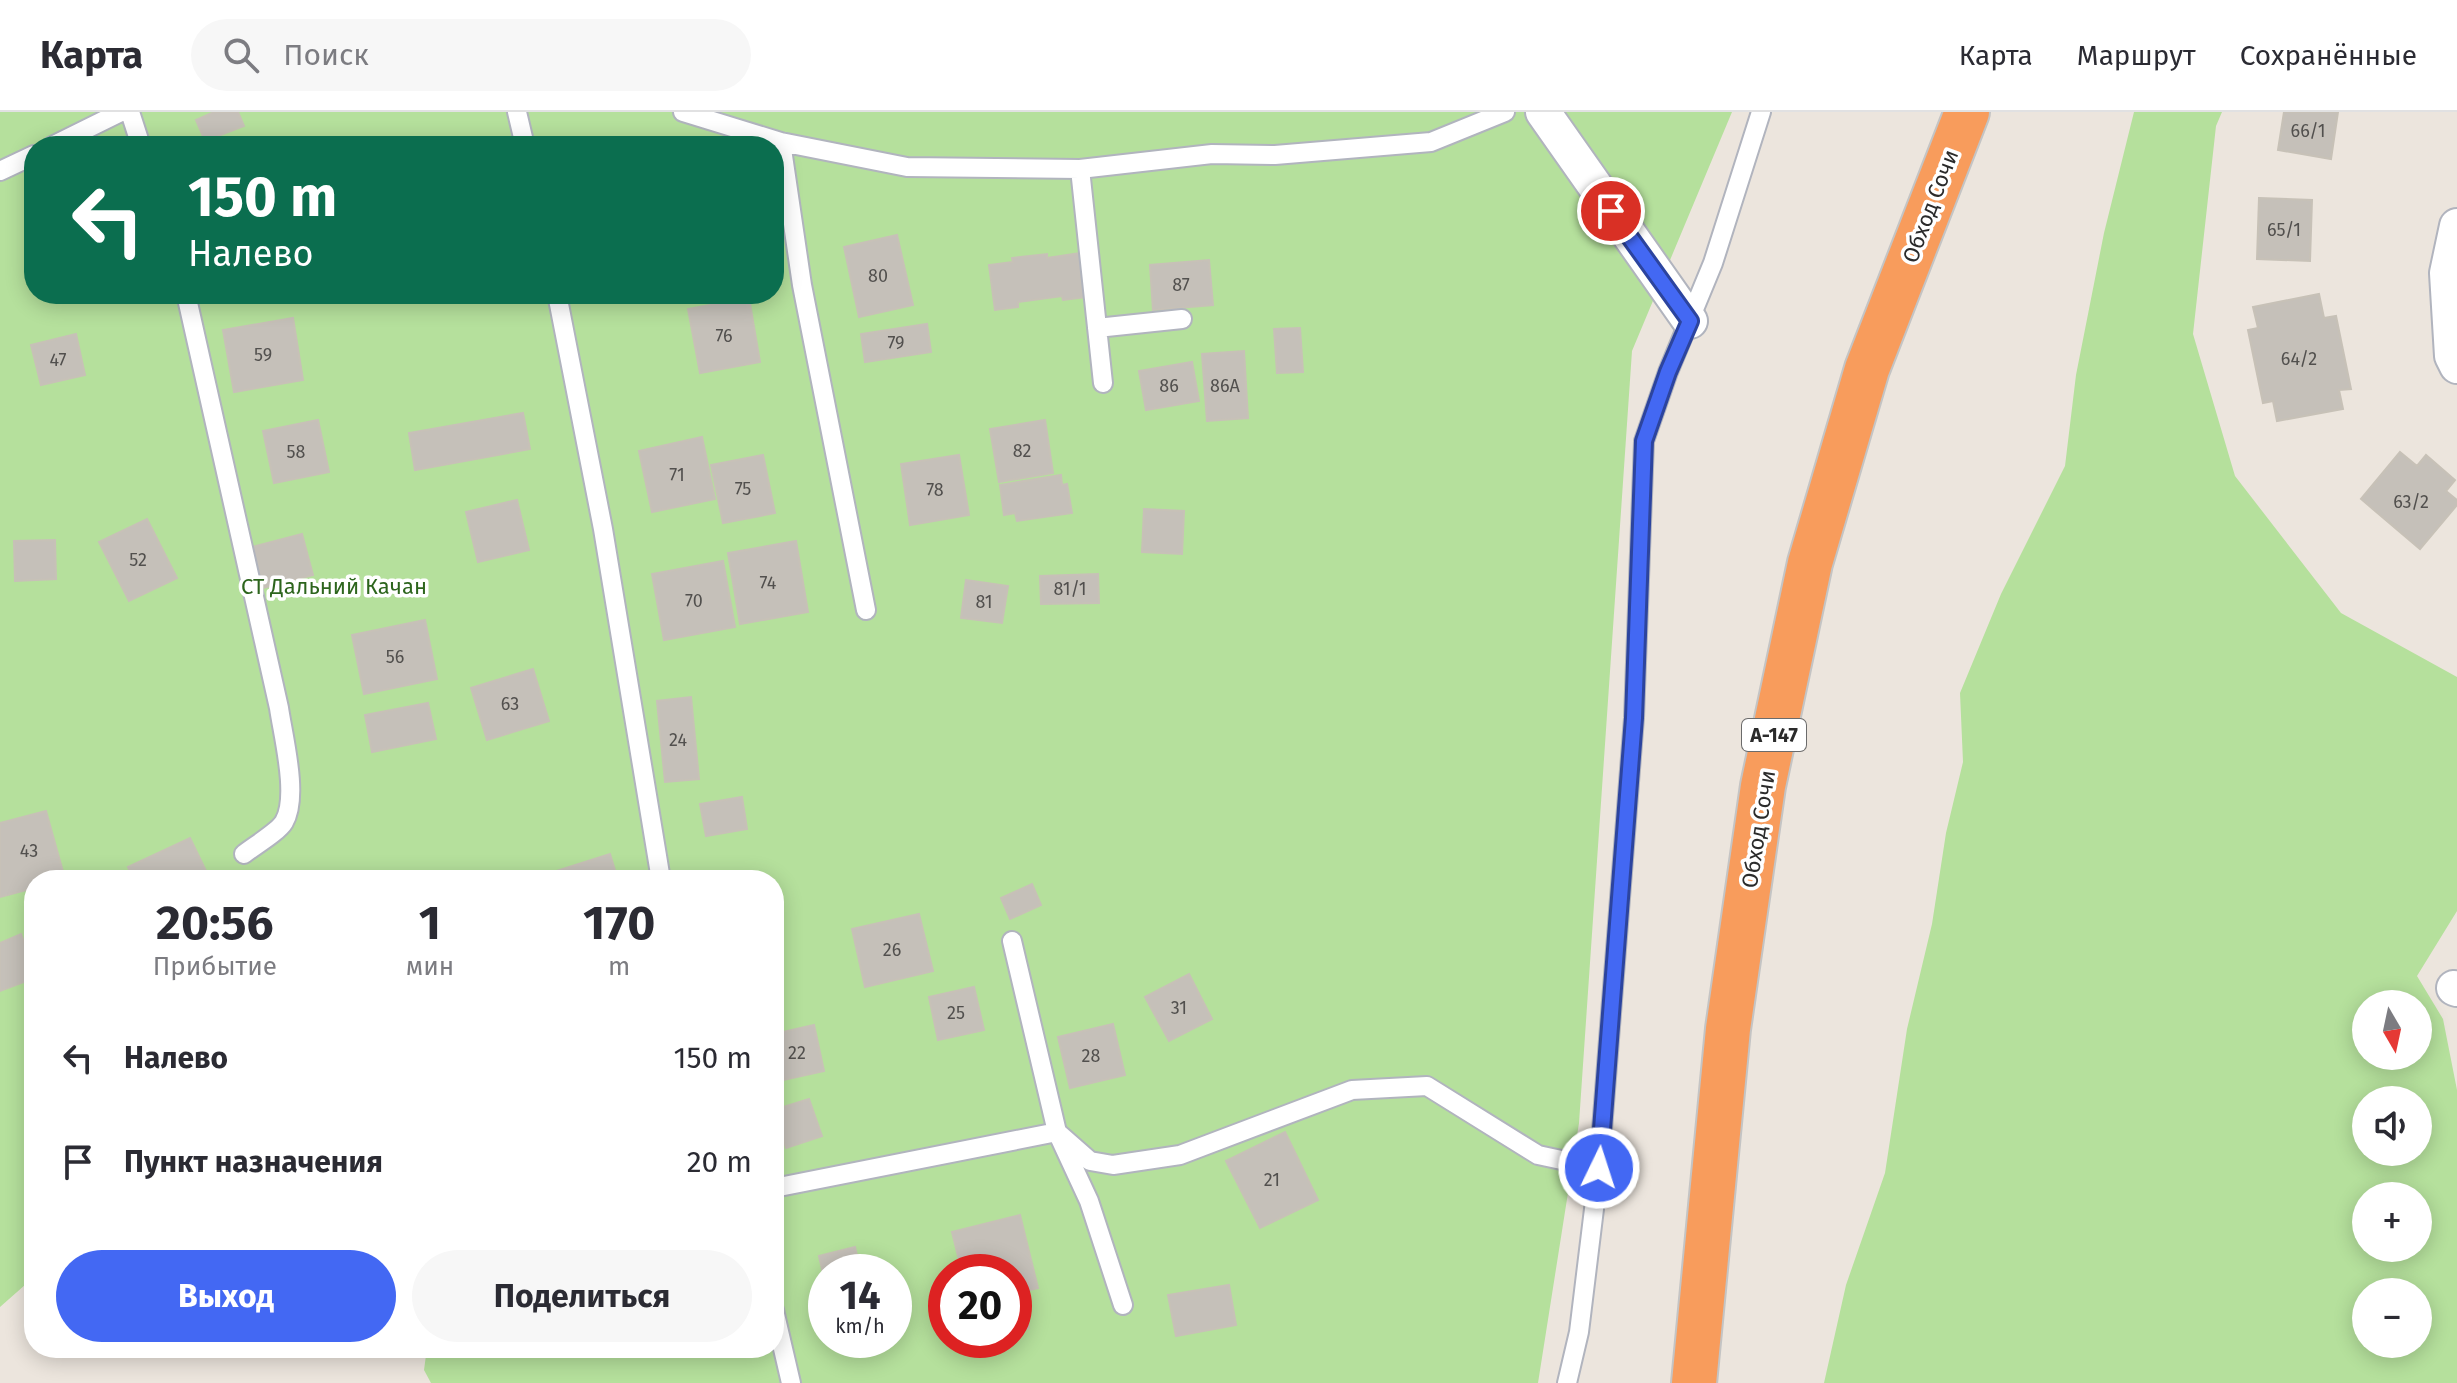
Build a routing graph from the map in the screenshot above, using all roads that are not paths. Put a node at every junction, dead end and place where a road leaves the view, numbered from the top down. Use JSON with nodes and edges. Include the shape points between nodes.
{"nodes":[{"id":1,"x":121,"y":112,"type":"edge"},
{"id":2,"x":130,"y":112,"type":"edge"},
{"id":3,"x":517,"y":112,"type":"edge"},
{"id":4,"x":683,"y":112,"type":"edge"},
{"id":5,"x":1505,"y":112,"type":"edge"},
{"id":6,"x":1543,"y":112,"type":"edge"},
{"id":7,"x":1761,"y":112,"type":"edge"},
{"id":8,"x":1967,"y":112,"type":"edge"},
{"id":9,"x":72,"y":136,"type":"edge"},
{"id":10,"x":138,"y":136,"type":"edge"},
{"id":11,"x":523,"y":136,"type":"edge"},
{"id":12,"x":761,"y":136,"type":"edge"},
{"id":13,"x":784,"y":143,"type":"edge"},
{"id":14,"x":24,"y":160,"type":"edge"},
{"id":15,"x":784,"y":162,"type":"edge"},
{"id":16,"x":1080,"y":169,"type":"junction"},
{"id":17,"x":0,"y":171,"type":"edge"},
{"id":18,"x":2457,"y":226,"type":"edge"},
{"id":19,"x":188,"y":304,"type":"edge"},
{"id":20,"x":559,"y":304,"type":"edge"},
{"id":21,"x":1182,"y":319,"type":"dead end"},
{"id":22,"x":1690,"y":321,"type":"junction"},
{"id":23,"x":1097,"y":328,"type":"junction"},
{"id":24,"x":2457,"y":366,"type":"edge"},
{"id":25,"x":1103,"y":383,"type":"dead end"},
{"id":26,"x":866,"y":610,"type":"dead end"},
{"id":27,"x":244,"y":854,"type":"dead end"},
{"id":28,"x":659,"y":870,"type":"edge"},
{"id":29,"x":1012,"y":941,"type":"dead end"},
{"id":30,"x":1057,"y":1132,"type":"junction"},
{"id":31,"x":1599,"y":1168,"type":"junction"},
{"id":32,"x":784,"y":1186,"type":"edge"},
{"id":33,"x":1123,"y":1305,"type":"dead end"},
{"id":34,"x":784,"y":1353,"type":"edge"},
{"id":35,"x":791,"y":1383,"type":"edge"},
{"id":36,"x":1567,"y":1383,"type":"edge"},
{"id":37,"x":1694,"y":1383,"type":"edge"}],
"edges":[{"from":1,"to":9,"type":"lane"},
{"from":2,"to":10,"type":"lane"},
{"from":3,"to":11,"type":"lane"},
{"from":4,"to":12,"type":"lane"},
{"from":5,"to":16,"type":"lane","via":[[1431,142],[1275,155],[1212,154]]},
{"from":6,"to":22,"type":"street"},
{"from":7,"to":22,"type":"lane"},
{"from":8,"to":37,"type":"highway","name":"Обход Сочи","number":"А-147","via":[[1867,369],[1810,563],[1763,786],[1728,1029]]},
{"from":13,"to":16,"type":"lane","via":[[907,167]]},
{"from":14,"to":17,"type":"lane"},
{"from":15,"to":26,"type":"lane","via":[[802,285]]},
{"from":16,"to":23,"type":"lane"},
{"from":18,"to":24,"type":"street","via":[[2447,273]]},
{"from":19,"to":27,"type":"lane","via":[[279,708],[289,778],[291,800],[284,823]]},
{"from":20,"to":28,"type":"lane","via":[[603,529]]},
{"from":21,"to":23,"type":"lane"},
{"from":22,"to":31,"type":"lane","via":[[1644,441],[1634,718]]},
{"from":23,"to":25,"type":"lane"},
{"from":29,"to":30,"type":"lane"},
{"from":30,"to":31,"type":"lane","via":[[1090,1161],[1113,1165],[1180,1155],[1352,1090],[1427,1086],[1538,1155]]},
{"from":30,"to":32,"type":"lane"},
{"from":30,"to":33,"type":"lane","via":[[1089,1201]]},
{"from":31,"to":36,"type":"lane","via":[[1579,1332]]},
{"from":34,"to":35,"type":"lane"}]}
